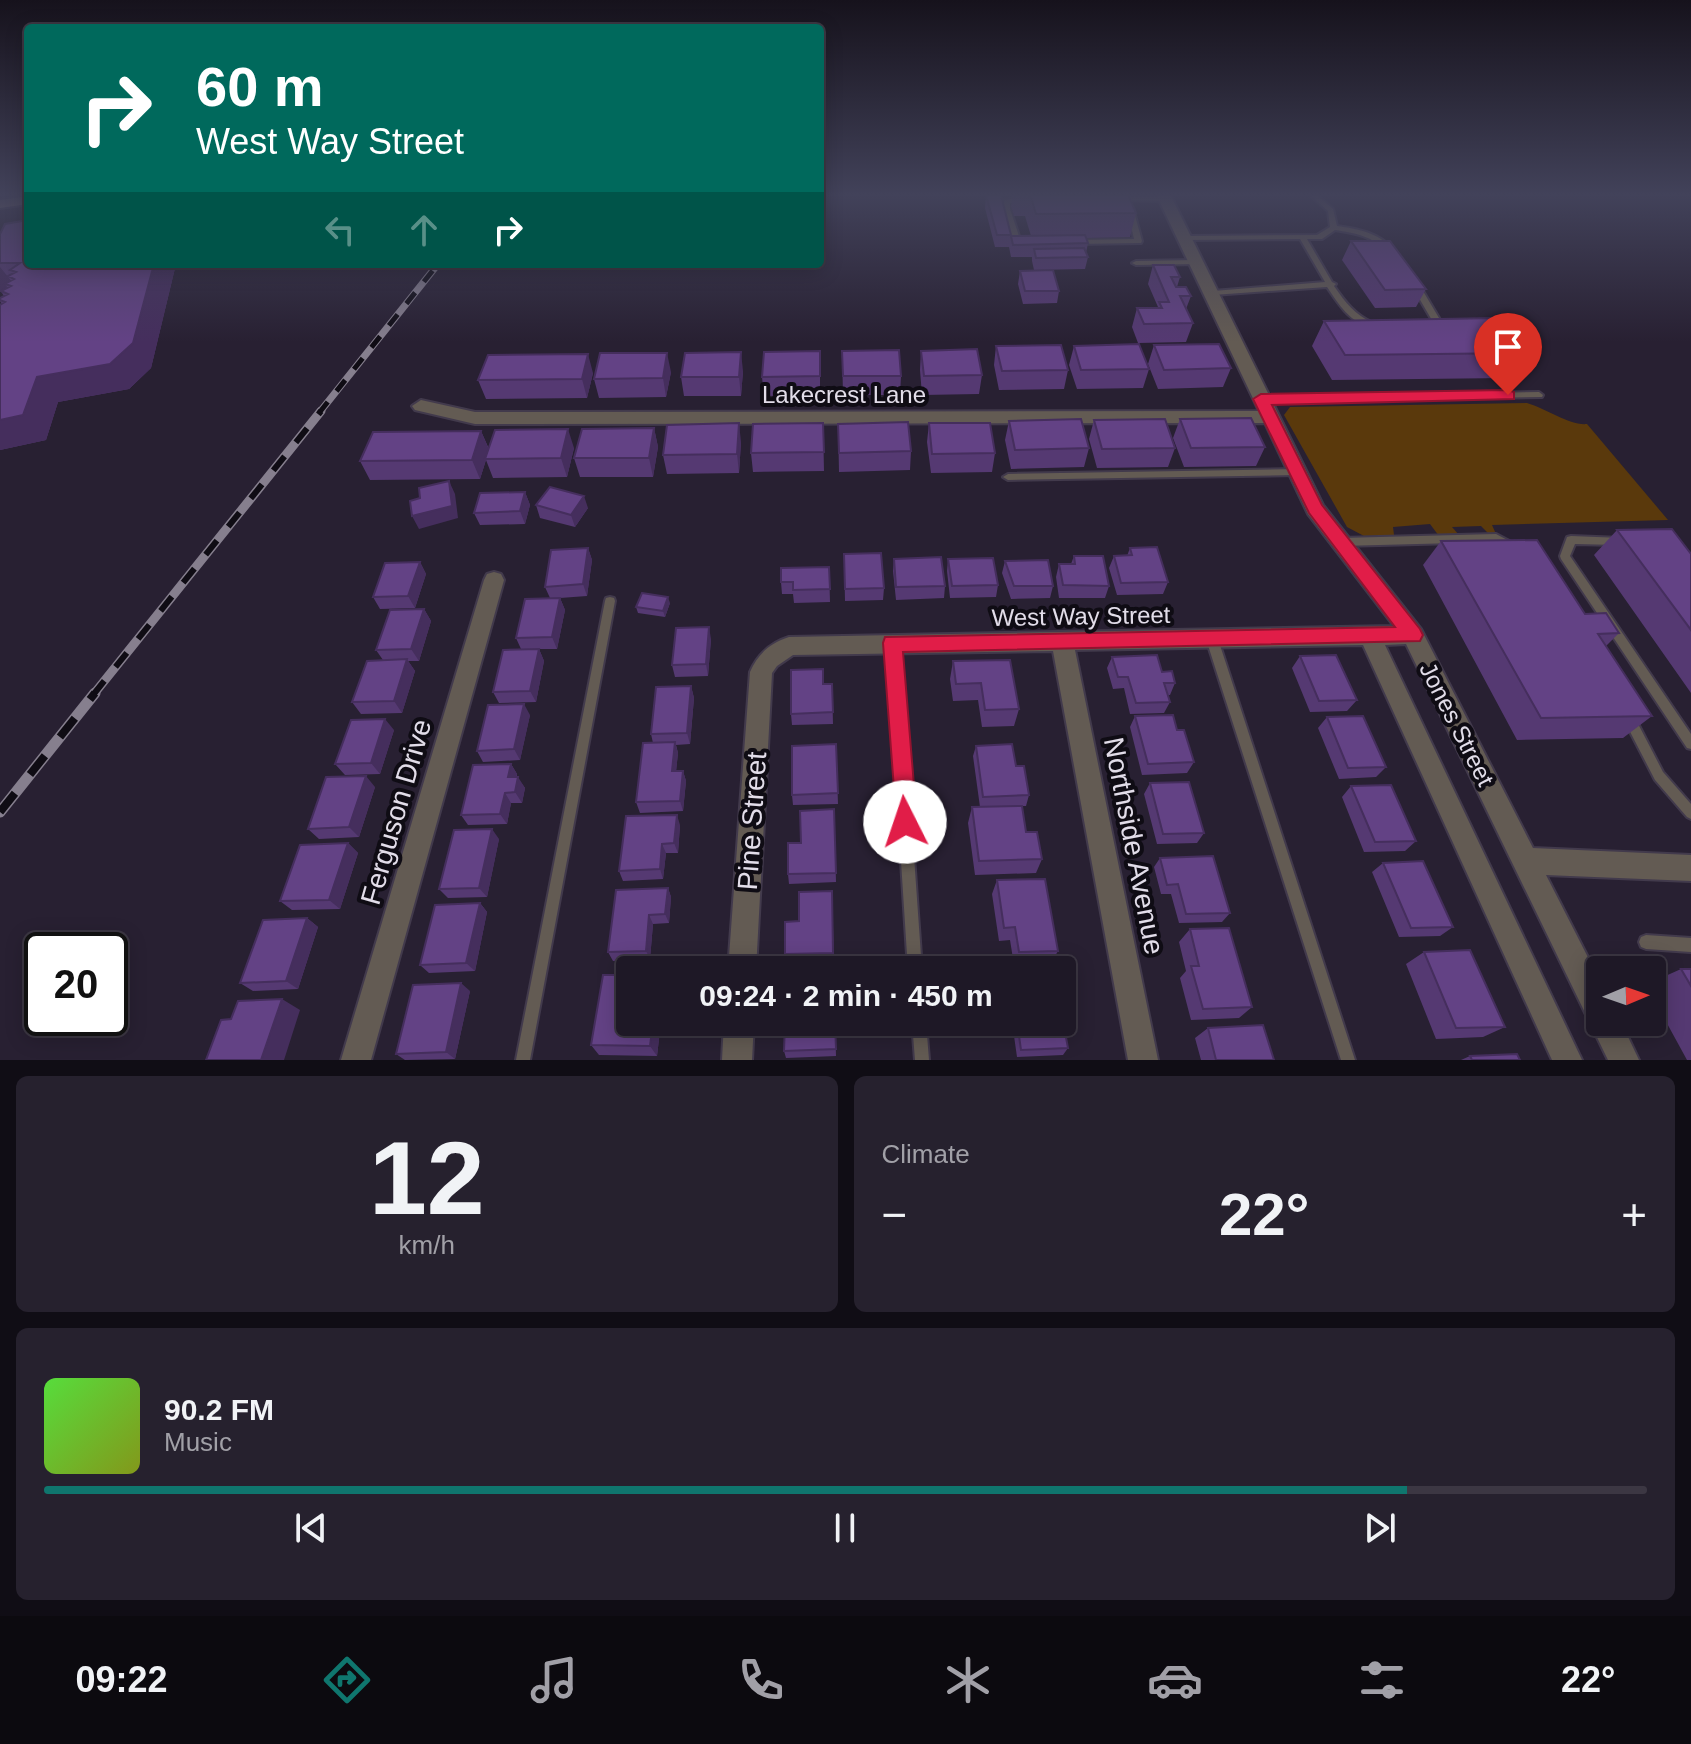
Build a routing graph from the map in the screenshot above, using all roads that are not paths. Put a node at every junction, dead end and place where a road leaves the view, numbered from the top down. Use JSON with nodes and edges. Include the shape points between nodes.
{"nodes":[{"id":1,"x":1187,"y":243,"type":"edge"},
{"id":2,"x":1306,"y":243,"type":"edge"},
{"id":3,"x":1385,"y":243,"type":"edge"},
{"id":4,"x":1392,"y":253,"type":"edge"},
{"id":5,"x":1196,"y":262,"type":"junction"},
{"id":6,"x":1136,"y":263,"type":"dead end"},
{"id":7,"x":1409,"y":276,"type":"edge"},
{"id":8,"x":1332,"y":284,"type":"junction"},
{"id":9,"x":1213,"y":293,"type":"junction"},
{"id":10,"x":1378,"y":327,"type":"edge"},
{"id":11,"x":1416,"y":327,"type":"edge"},
{"id":12,"x":1539,"y":395,"type":"dead end"},
{"id":13,"x":421,"y":406,"type":"dead end"},
{"id":14,"x":1265,"y":408,"type":"junction"},
{"id":15,"x":1297,"y":472,"type":"junction"},
{"id":16,"x":1008,"y":477,"type":"dead end"},
{"id":17,"x":1626,"y":541,"type":"edge"},
{"id":18,"x":1339,"y":542,"type":"junction"},
{"id":19,"x":1523,"y":554,"type":"edge"},
{"id":20,"x":494,"y":580,"type":"dead end"},
{"id":21,"x":610,"y":601,"type":"dead end"},
{"id":22,"x":1413,"y":635,"type":"junction"},
{"id":23,"x":1370,"y":636,"type":"junction"},
{"id":24,"x":1212,"y":639,"type":"junction"},
{"id":25,"x":893,"y":643,"type":"junction"},
{"id":26,"x":1063,"y":643,"type":"junction"},
{"id":27,"x":761,"y":672,"type":"joint"},
{"id":28,"x":1624,"y":708,"type":"edge"},
{"id":29,"x":1691,"y":744,"type":"edge"},
{"id":30,"x":1691,"y":813,"type":"edge"},
{"id":31,"x":1525,"y":861,"type":"junction"},
{"id":32,"x":1691,"y":868,"type":"edge"},
{"id":33,"x":1646,"y":942,"type":"dead end"},
{"id":34,"x":1691,"y":945,"type":"edge"},
{"id":35,"x":743,"y":956,"type":"edge"},
{"id":36,"x":914,"y":956,"type":"edge"},
{"id":37,"x":1586,"y":983,"type":"edge"},
{"id":38,"x":738,"y":1036,"type":"edge"},
{"id":39,"x":920,"y":1036,"type":"edge"},
{"id":40,"x":1612,"y":1036,"type":"edge"},
{"id":41,"x":356,"y":1060,"type":"edge"},
{"id":42,"x":523,"y":1060,"type":"edge"},
{"id":43,"x":737,"y":1060,"type":"edge"},
{"id":44,"x":922,"y":1060,"type":"edge"},
{"id":45,"x":1143,"y":1060,"type":"edge"},
{"id":46,"x":1348,"y":1060,"type":"edge"},
{"id":47,"x":1567,"y":1060,"type":"edge"},
{"id":48,"x":1624,"y":1060,"type":"edge"}],
"edges":[{"from":1,"to":5,"type":"street","name":"Jones Street"},
{"from":2,"to":8,"type":"lane"},
{"from":3,"to":4,"type":"lane"},
{"from":5,"to":6,"type":"lane"},
{"from":5,"to":9,"type":"street","name":"Jones Street"},
{"from":7,"to":11,"type":"lane","via":[[1438,323]]},
{"from":8,"to":9,"type":"lane"},
{"from":8,"to":10,"type":"lane","via":[[1348,311],[1361,323]]},
{"from":9,"to":14,"type":"street","name":"Jones Street"},
{"from":12,"to":14,"type":"lane"},
{"from":13,"to":14,"type":"street","name":"Lakecrest Lane","via":[[475,418]]},
{"from":14,"to":15,"type":"street","name":"Jones Street"},
{"from":15,"to":16,"type":"lane"},
{"from":15,"to":18,"type":"street","name":"Jones Street"},
{"from":17,"to":29,"type":"lane","via":[[1571,540],[1565,556]]},
{"from":18,"to":19,"type":"lane","via":[[1496,538]]},
{"from":18,"to":22,"type":"street","name":"Jones Street"},
{"from":20,"to":41,"type":"street","name":"Ferguson Drive"},
{"from":21,"to":42,"type":"lane"},
{"from":22,"to":23,"type":"street","name":"West Way Street"},
{"from":22,"to":31,"type":"street","name":"Jones Street"},
{"from":23,"to":24,"type":"street","name":"West Way Street"},
{"from":23,"to":47,"type":"street","name":"Jones Street"},
{"from":24,"to":26,"type":"street","name":"West Way Street"},
{"from":24,"to":46,"type":"lane"},
{"from":25,"to":26,"type":"street","name":"West Way Street"},
{"from":25,"to":27,"type":"street","name":"West Way Street","via":[[789,646],[769,659]]},
{"from":25,"to":36,"type":"lane"},
{"from":26,"to":45,"type":"street","name":"Northside Avenue"},
{"from":27,"to":35,"type":"street","name":"Pine Street"},
{"from":28,"to":30,"type":"lane","via":[[1659,776]]},
{"from":31,"to":32,"type":"street"},
{"from":31,"to":37,"type":"street","name":"Jones Street"},
{"from":33,"to":34,"type":"lane"},
{"from":38,"to":43,"type":"street"},
{"from":39,"to":44,"type":"lane"},
{"from":40,"to":48,"type":"street"}]}
